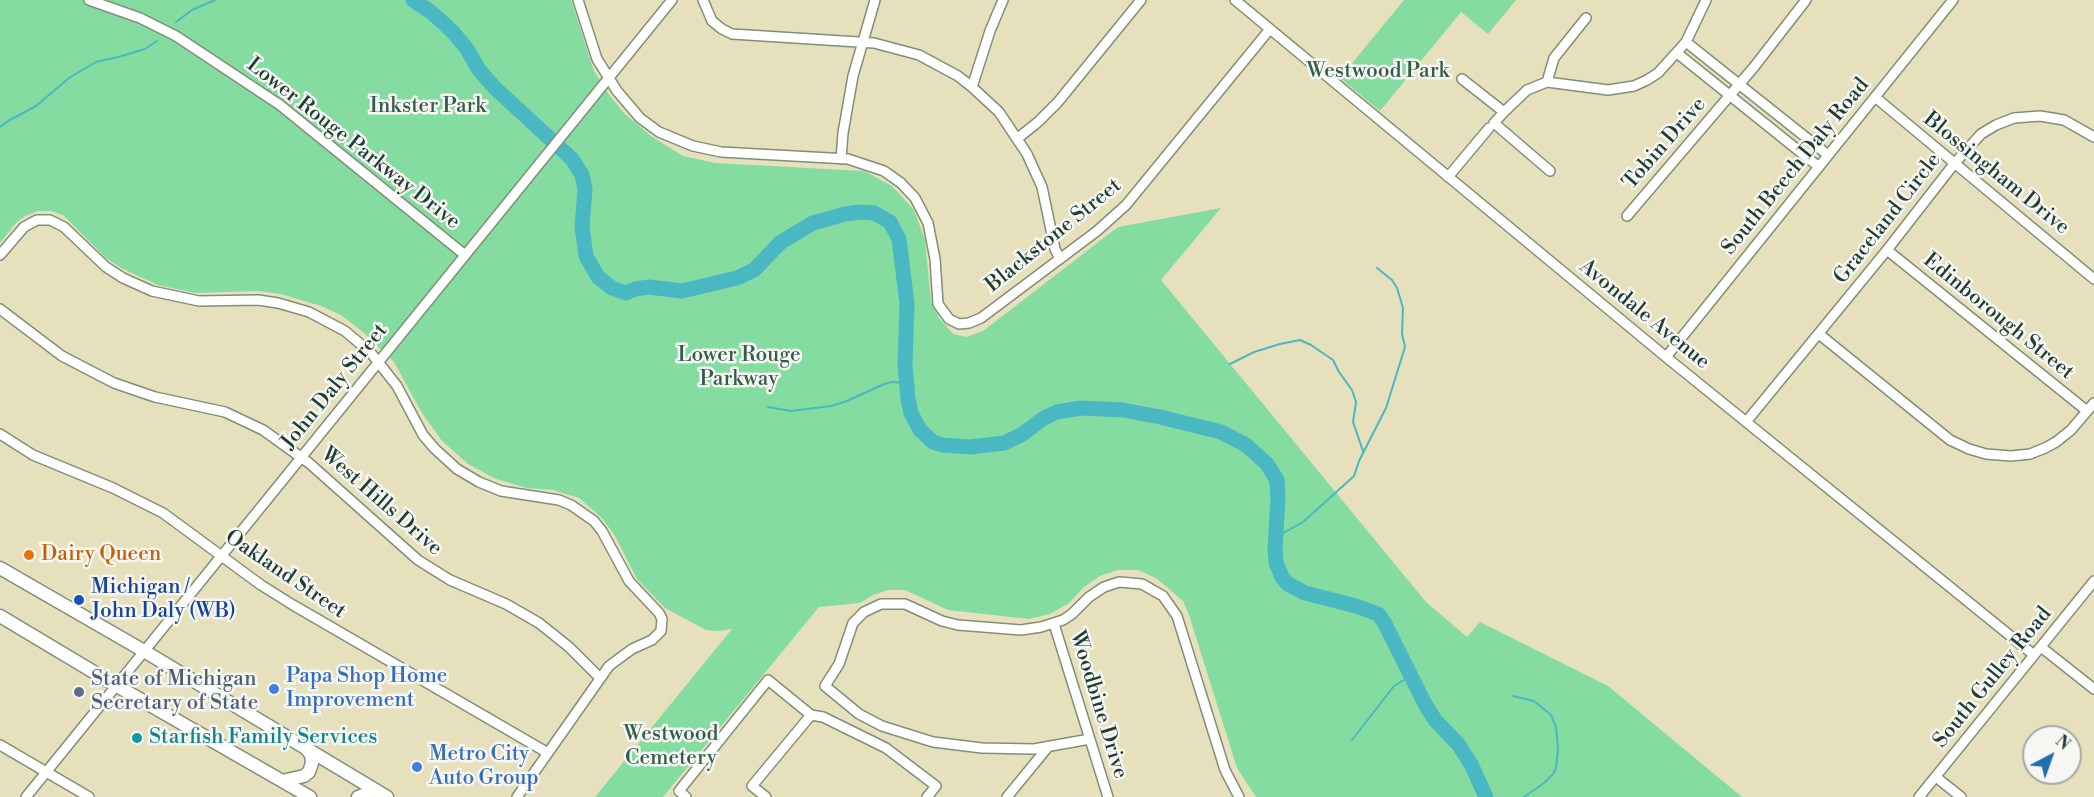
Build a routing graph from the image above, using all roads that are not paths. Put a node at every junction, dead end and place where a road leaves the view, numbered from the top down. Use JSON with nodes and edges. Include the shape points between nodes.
{"nodes":[{"id":1,"x":89,"y":0,"type":"edge"},
{"id":2,"x":578,"y":0,"type":"edge"},
{"id":3,"x":672,"y":0,"type":"edge"},
{"id":4,"x":703,"y":0,"type":"edge"},
{"id":5,"x":875,"y":0,"type":"edge"},
{"id":6,"x":1003,"y":0,"type":"edge"},
{"id":7,"x":1141,"y":0,"type":"edge"},
{"id":8,"x":1235,"y":0,"type":"edge"},
{"id":9,"x":1706,"y":0,"type":"edge"},
{"id":10,"x":1806,"y":0,"type":"edge"},
{"id":11,"x":1953,"y":0,"type":"edge"},
{"id":12,"x":1586,"y":18,"type":"dead end"},
{"id":13,"x":1270,"y":29,"type":"junction"},
{"id":14,"x":862,"y":41,"type":"junction"},
{"id":15,"x":1686,"y":42,"type":"junction"},
{"id":16,"x":1677,"y":53,"type":"junction"},
{"id":17,"x":609,"y":78,"type":"junction"},
{"id":18,"x":1462,"y":79,"type":"dead end"},
{"id":19,"x":1547,"y":82,"type":"junction"},
{"id":20,"x":1739,"y":85,"type":"junction"},
{"id":21,"x":972,"y":87,"type":"junction"},
{"id":22,"x":1730,"y":96,"type":"junction"},
{"id":23,"x":1875,"y":97,"type":"junction"},
{"id":24,"x":1504,"y":112,"type":"junction"},
{"id":25,"x":1489,"y":128,"type":"dead end"},
{"id":26,"x":2094,"y":137,"type":"edge"},
{"id":27,"x":1018,"y":138,"type":"junction"},
{"id":28,"x":1828,"y":155,"type":"junction"},
{"id":29,"x":841,"y":159,"type":"junction"},
{"id":30,"x":1954,"y":164,"type":"junction"},
{"id":31,"x":1819,"y":167,"type":"junction"},
{"id":32,"x":1550,"y":171,"type":"dead end"},
{"id":33,"x":1448,"y":177,"type":"junction"},
{"id":34,"x":1627,"y":216,"type":"dead end"},
{"id":35,"x":1887,"y":250,"type":"junction"},
{"id":36,"x":0,"y":255,"type":"edge"},
{"id":37,"x":465,"y":255,"type":"junction"},
{"id":38,"x":1060,"y":260,"type":"junction"},
{"id":39,"x":2094,"y":279,"type":"edge"},
{"id":40,"x":0,"y":309,"type":"edge"},
{"id":41,"x":1819,"y":334,"type":"junction"},
{"id":42,"x":1666,"y":357,"type":"junction"},
{"id":43,"x":379,"y":362,"type":"junction"},
{"id":44,"x":2094,"y":403,"type":"edge"},
{"id":45,"x":2087,"y":411,"type":"junction"},
{"id":46,"x":1746,"y":422,"type":"junction"},
{"id":47,"x":0,"y":434,"type":"edge"},
{"id":48,"x":300,"y":457,"type":"junction"},
{"id":49,"x":221,"y":555,"type":"junction"},
{"id":50,"x":0,"y":568,"type":"edge"},
{"id":51,"x":2094,"y":581,"type":"edge"},
{"id":52,"x":0,"y":616,"type":"edge"},
{"id":53,"x":1054,"y":624,"type":"junction"},
{"id":54,"x":2041,"y":646,"type":"junction"},
{"id":55,"x":144,"y":651,"type":"junction"},
{"id":56,"x":2034,"y":655,"type":"junction"},
{"id":57,"x":600,"y":678,"type":"junction"},
{"id":58,"x":117,"y":686,"type":"junction"},
{"id":59,"x":2094,"y":689,"type":"edge"},
{"id":60,"x":811,"y":715,"type":"junction"},
{"id":61,"x":1090,"y":739,"type":"junction"},
{"id":62,"x":0,"y":745,"type":"edge"},
{"id":63,"x":1048,"y":747,"type":"junction"},
{"id":64,"x":306,"y":748,"type":"junction"},
{"id":65,"x":548,"y":753,"type":"junction"},
{"id":66,"x":47,"y":772,"type":"junction"},
{"id":67,"x":1936,"y":777,"type":"junction"},
{"id":68,"x":282,"y":781,"type":"junction"},
{"id":69,"x":375,"y":790,"type":"junction"},
{"id":70,"x":26,"y":797,"type":"edge"},
{"id":71,"x":89,"y":797,"type":"edge"},
{"id":72,"x":310,"y":797,"type":"edge"},
{"id":73,"x":358,"y":797,"type":"edge"},
{"id":74,"x":387,"y":797,"type":"edge"},
{"id":75,"x":517,"y":797,"type":"edge"},
{"id":76,"x":686,"y":797,"type":"edge"},
{"id":77,"x":766,"y":797,"type":"edge"},
{"id":78,"x":927,"y":797,"type":"edge"},
{"id":79,"x":1007,"y":797,"type":"edge"},
{"id":80,"x":1108,"y":797,"type":"edge"},
{"id":81,"x":1239,"y":797,"type":"edge"},
{"id":82,"x":1919,"y":797,"type":"edge"},
{"id":83,"x":1961,"y":797,"type":"edge"}],
"edges":[{"from":1,"to":37,"type":"street","name":"Lower Rouge Parkway Drive","via":[[176,36],[280,105]]},
{"from":2,"to":17,"type":"street","via":[[597,59]]},
{"from":3,"to":17,"type":"street","name":"John Daly Street"},
{"from":4,"to":14,"type":"street","via":[[712,21],[732,34]]},
{"from":5,"to":14,"type":"street"},
{"from":6,"to":21,"type":"street"},
{"from":7,"to":27,"type":"street","via":[[1058,102]]},
{"from":8,"to":13,"type":"street","name":"Avondale Avenue"},
{"from":9,"to":15,"type":"street"},
{"from":10,"to":20,"type":"street","name":"Tobin Drive"},
{"from":11,"to":23,"type":"street","name":"South Beech Daly Road"},
{"from":12,"to":19,"type":"street","via":[[1554,58]]},
{"from":13,"to":33,"type":"street","name":"Avondale Avenue"},
{"from":13,"to":38,"type":"street","name":"Blackstone Street","via":[[1138,192]]},
{"from":14,"to":21,"type":"street","via":[[919,55]]},
{"from":14,"to":29,"type":"street","via":[[847,101]]},
{"from":15,"to":16,"type":"street"},
{"from":15,"to":20,"type":"street"},
{"from":16,"to":19,"type":"street","via":[[1658,73],[1634,86],[1608,90]]},
{"from":16,"to":22,"type":"street","name":"Tobin Drive"},
{"from":17,"to":29,"type":"street","via":[[640,118],[680,142],[735,154]]},
{"from":17,"to":37,"type":"street","name":"John Daly Street"},
{"from":18,"to":24,"type":"street"},
{"from":19,"to":24,"type":"street","via":[[1527,90]]},
{"from":20,"to":22,"type":"street","name":"Tobin Drive"},
{"from":20,"to":28,"type":"street"},
{"from":21,"to":27,"type":"street","via":[[999,112]]},
{"from":22,"to":31,"type":"street","name":"Tobin Drive"},
{"from":22,"to":34,"type":"street","name":"Tobin Drive"},
{"from":23,"to":28,"type":"street","name":"South Beech Daly Road"},
{"from":23,"to":30,"type":"street","name":"Blossingham Drive"},
{"from":24,"to":32,"type":"street","via":[[1494,123]]},
{"from":25,"to":33,"type":"street"},
{"from":26,"to":30,"type":"street","name":"Graceland Circle","via":[[2053,117],[2014,118],[1981,134]]},
{"from":27,"to":38,"type":"street","via":[[1042,187]]},
{"from":28,"to":31,"type":"street","name":"South Beech Daly Road"},
{"from":29,"to":38,"type":"street","name":"Blackstone Street","via":[[884,171],[915,198],[930,231],[940,307],[954,322],[975,321]]},
{"from":30,"to":35,"type":"street","name":"Graceland Circle"},
{"from":30,"to":39,"type":"street","name":"Blossingham Drive"},
{"from":31,"to":42,"type":"street","name":"South Beech Daly Road"},
{"from":33,"to":42,"type":"street","name":"Avondale Avenue"},
{"from":35,"to":41,"type":"street","name":"Graceland Circle"},
{"from":35,"to":45,"type":"street","name":"Edinborough Street"},
{"from":36,"to":43,"type":"street","via":[[24,227],[37,220],[50,220],[64,227],[106,267],[141,287],[186,300],[258,300],[297,308],[345,331]]},
{"from":37,"to":43,"type":"street","name":"John Daly Street"},
{"from":40,"to":48,"type":"street","name":"West Hills Drive","via":[[42,343],[87,370],[139,392],[237,417]]},
{"from":41,"to":45,"type":"street","via":[[1950,440],[1986,454],[2011,456],[2045,448]]},
{"from":41,"to":46,"type":"street","name":"Graceland Circle"},
{"from":42,"to":46,"type":"street","name":"Avondale Avenue"},
{"from":43,"to":48,"type":"street","name":"John Daly Street"},
{"from":43,"to":57,"type":"street","via":[[397,386],[423,435],[457,469],[501,491],[559,500],[594,521],[629,581],[660,613],[662,628],[657,637],[621,656]]},
{"from":44,"to":45,"type":"street"},
{"from":46,"to":56,"type":"street","name":"Avondale Avenue"},
{"from":47,"to":49,"type":"street","name":"Oakland Street","via":[[33,455],[147,504]]},
{"from":48,"to":49,"type":"street","name":"John Daly Street"},
{"from":48,"to":57,"type":"street","name":"West Hills Drive","via":[[418,560],[538,623]]},
{"from":49,"to":55,"type":"street","name":"John Daly Street"},
{"from":49,"to":65,"type":"street","name":"Oakland Street","via":[[293,605]]},
{"from":50,"to":55,"type":"main road"},
{"from":51,"to":54,"type":"street","name":"South Gulley Road"},
{"from":52,"to":58,"type":"main road"},
{"from":53,"to":61,"type":"street","name":"Woodbine Drive"},
{"from":53,"to":63,"type":"street","via":[[1021,630],[974,627],[942,621],[905,604],[881,604],[853,623],[840,664],[825,686],[870,720],[918,739],[982,748]]},
{"from":53,"to":81,"type":"street","via":[[1072,614],[1096,591],[1113,584],[1142,584],[1163,596],[1176,616],[1226,770]]},
{"from":54,"to":56,"type":"street","name":"South Gulley Road"},
{"from":54,"to":59,"type":"street"},
{"from":55,"to":58,"type":"street","name":"John Daly Street"},
{"from":55,"to":64,"type":"main road"},
{"from":56,"to":67,"type":"street","name":"South Gulley Road"},
{"from":57,"to":65,"type":"street"},
{"from":58,"to":66,"type":"street","name":"John Daly Street"},
{"from":58,"to":68,"type":"main road"},
{"from":60,"to":76,"type":"street","via":[[768,680],[679,791]]},
{"from":60,"to":77,"type":"street","via":[[752,786]]},
{"from":60,"to":78,"type":"street","via":[[823,717],[886,748],[936,786]]},
{"from":61,"to":63,"type":"street"},
{"from":61,"to":80,"type":"street","name":"Woodbine Drive"},
{"from":62,"to":66,"type":"street"},
{"from":63,"to":79,"type":"street"},
{"from":64,"to":68,"type":"main road","via":[[312,763],[309,772]]},
{"from":64,"to":69,"type":"main road"},
{"from":65,"to":75,"type":"street"},
{"from":66,"to":70,"type":"street","name":"John Daly Street"},
{"from":66,"to":71,"type":"street"},
{"from":67,"to":82,"type":"street","name":"South Gulley Road"},
{"from":67,"to":83,"type":"street"},
{"from":68,"to":72,"type":"main road"},
{"from":69,"to":73,"type":"main road"},
{"from":69,"to":74,"type":"main road"}]}
